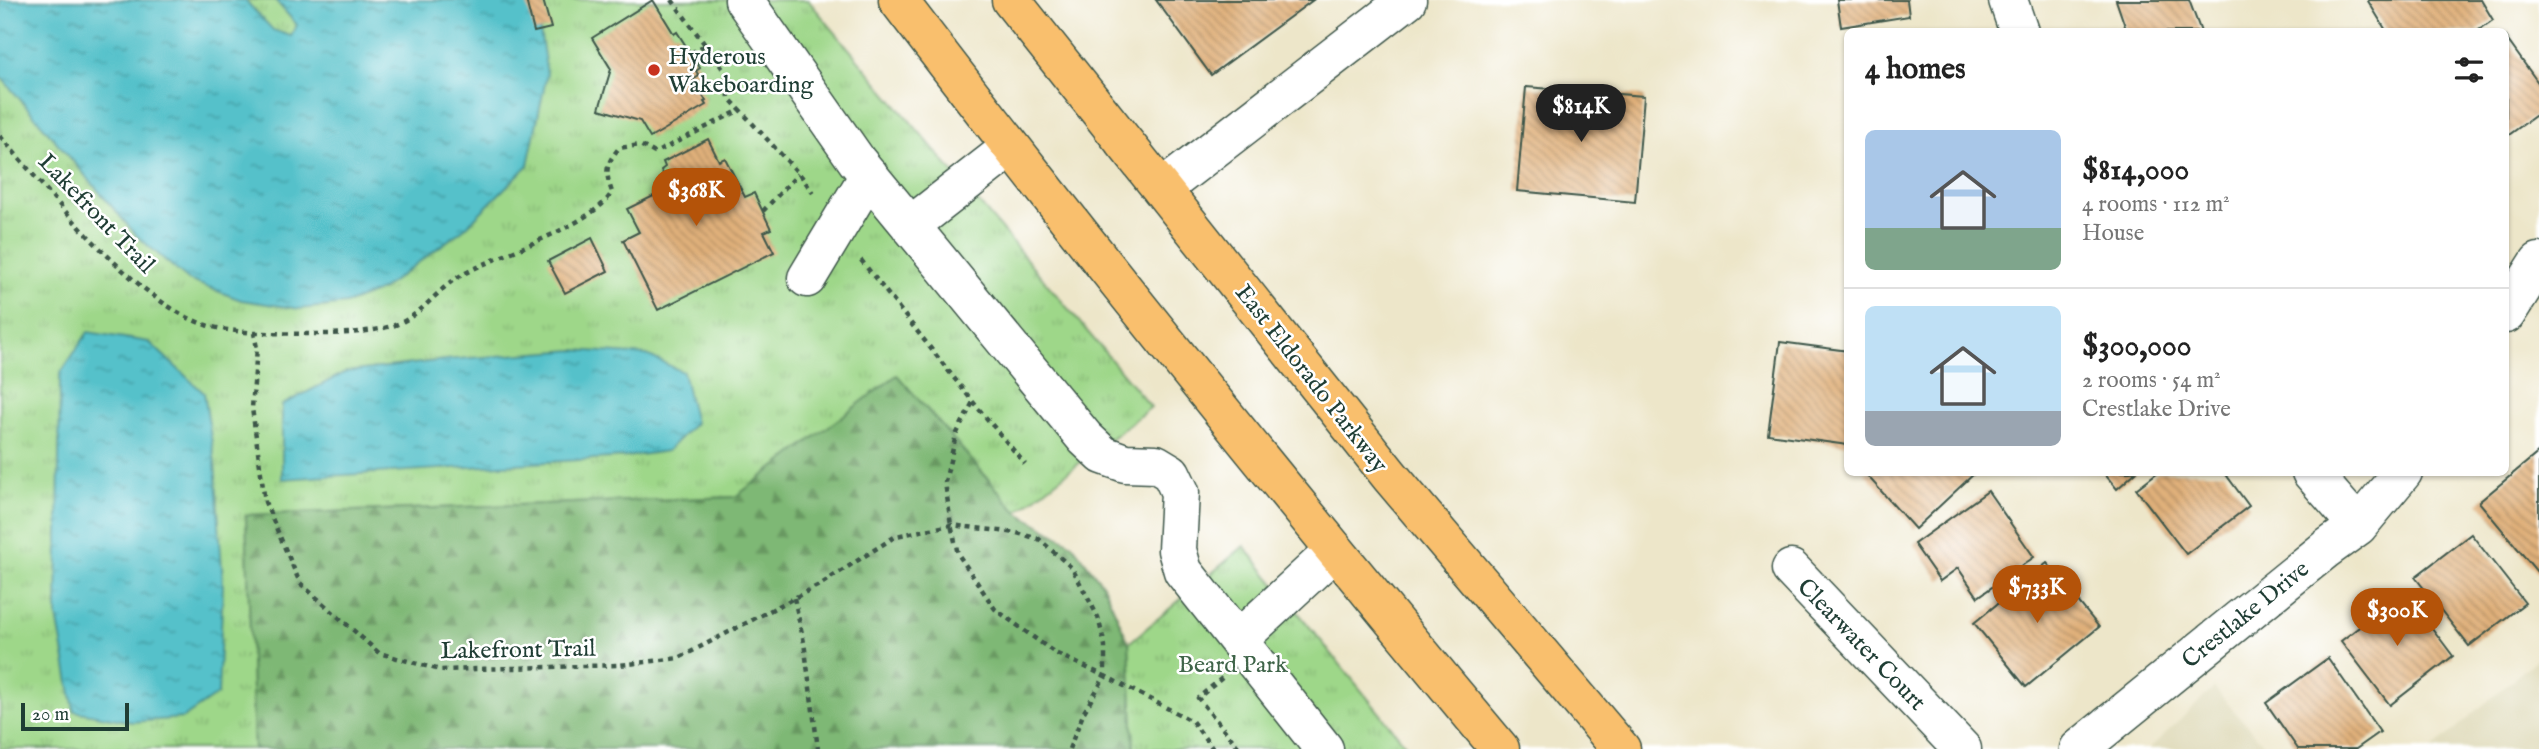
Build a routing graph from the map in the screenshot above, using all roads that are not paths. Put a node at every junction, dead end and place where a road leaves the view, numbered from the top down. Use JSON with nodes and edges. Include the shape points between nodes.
{"nodes":[{"id":1,"x":744,"y":0,"type":"edge"},
{"id":2,"x":898,"y":0,"type":"edge"},
{"id":3,"x":1011,"y":0,"type":"edge"},
{"id":4,"x":2008,"y":0,"type":"edge"},
{"id":5,"x":1404,"y":1,"type":"edge"},
{"id":6,"x":2018,"y":28,"type":"edge"},
{"id":7,"x":1010,"y":148,"type":"junction"},
{"id":8,"x":869,"y":175,"type":"junction"},
{"id":9,"x":1162,"y":189,"type":"junction"},
{"id":10,"x":910,"y":226,"type":"junction"},
{"id":11,"x":2539,"y":262,"type":"edge"},
{"id":12,"x":807,"y":278,"type":"dead end"},
{"id":13,"x":2509,"y":309,"type":"edge"},
{"id":14,"x":2314,"y":476,"type":"edge"},
{"id":15,"x":2400,"y":476,"type":"edge"},
{"id":16,"x":2358,"y":526,"type":"junction"},
{"id":17,"x":1334,"y":551,"type":"junction"},
{"id":18,"x":1791,"y":569,"type":"dead end"},
{"id":19,"x":1243,"y":647,"type":"junction"},
{"id":20,"x":1324,"y":749,"type":"edge"},
{"id":21,"x":1500,"y":749,"type":"edge"},
{"id":22,"x":1621,"y":749,"type":"edge"},
{"id":23,"x":1962,"y":749,"type":"edge"},
{"id":24,"x":2079,"y":749,"type":"edge"}],
"edges":[{"from":1,"to":8,"type":"street"},
{"from":2,"to":7,"type":"main road"},
{"from":3,"to":9,"type":"main road","name":"East Eldorado Parkway"},
{"from":4,"to":6,"type":"street"},
{"from":5,"to":9,"type":"street"},
{"from":7,"to":10,"type":"street"},
{"from":7,"to":17,"type":"main road"},
{"from":8,"to":10,"type":"street"},
{"from":8,"to":12,"type":"street"},
{"from":9,"to":22,"type":"main road","name":"East Eldorado Parkway","via":[[1390,476]]},
{"from":10,"to":19,"type":"street","via":[[1094,447],[1125,463],[1156,464],[1171,473],[1180,492],[1177,550],[1183,571]]},
{"from":11,"to":13,"type":"street"},
{"from":14,"to":16,"type":"street"},
{"from":15,"to":16,"type":"street","name":"Crestlake Drive"},
{"from":16,"to":24,"type":"street","name":"Crestlake Drive"},
{"from":17,"to":19,"type":"street"},
{"from":17,"to":21,"type":"main road"},
{"from":18,"to":23,"type":"street","name":"Clearwater Court"},
{"from":19,"to":20,"type":"street"}]}
